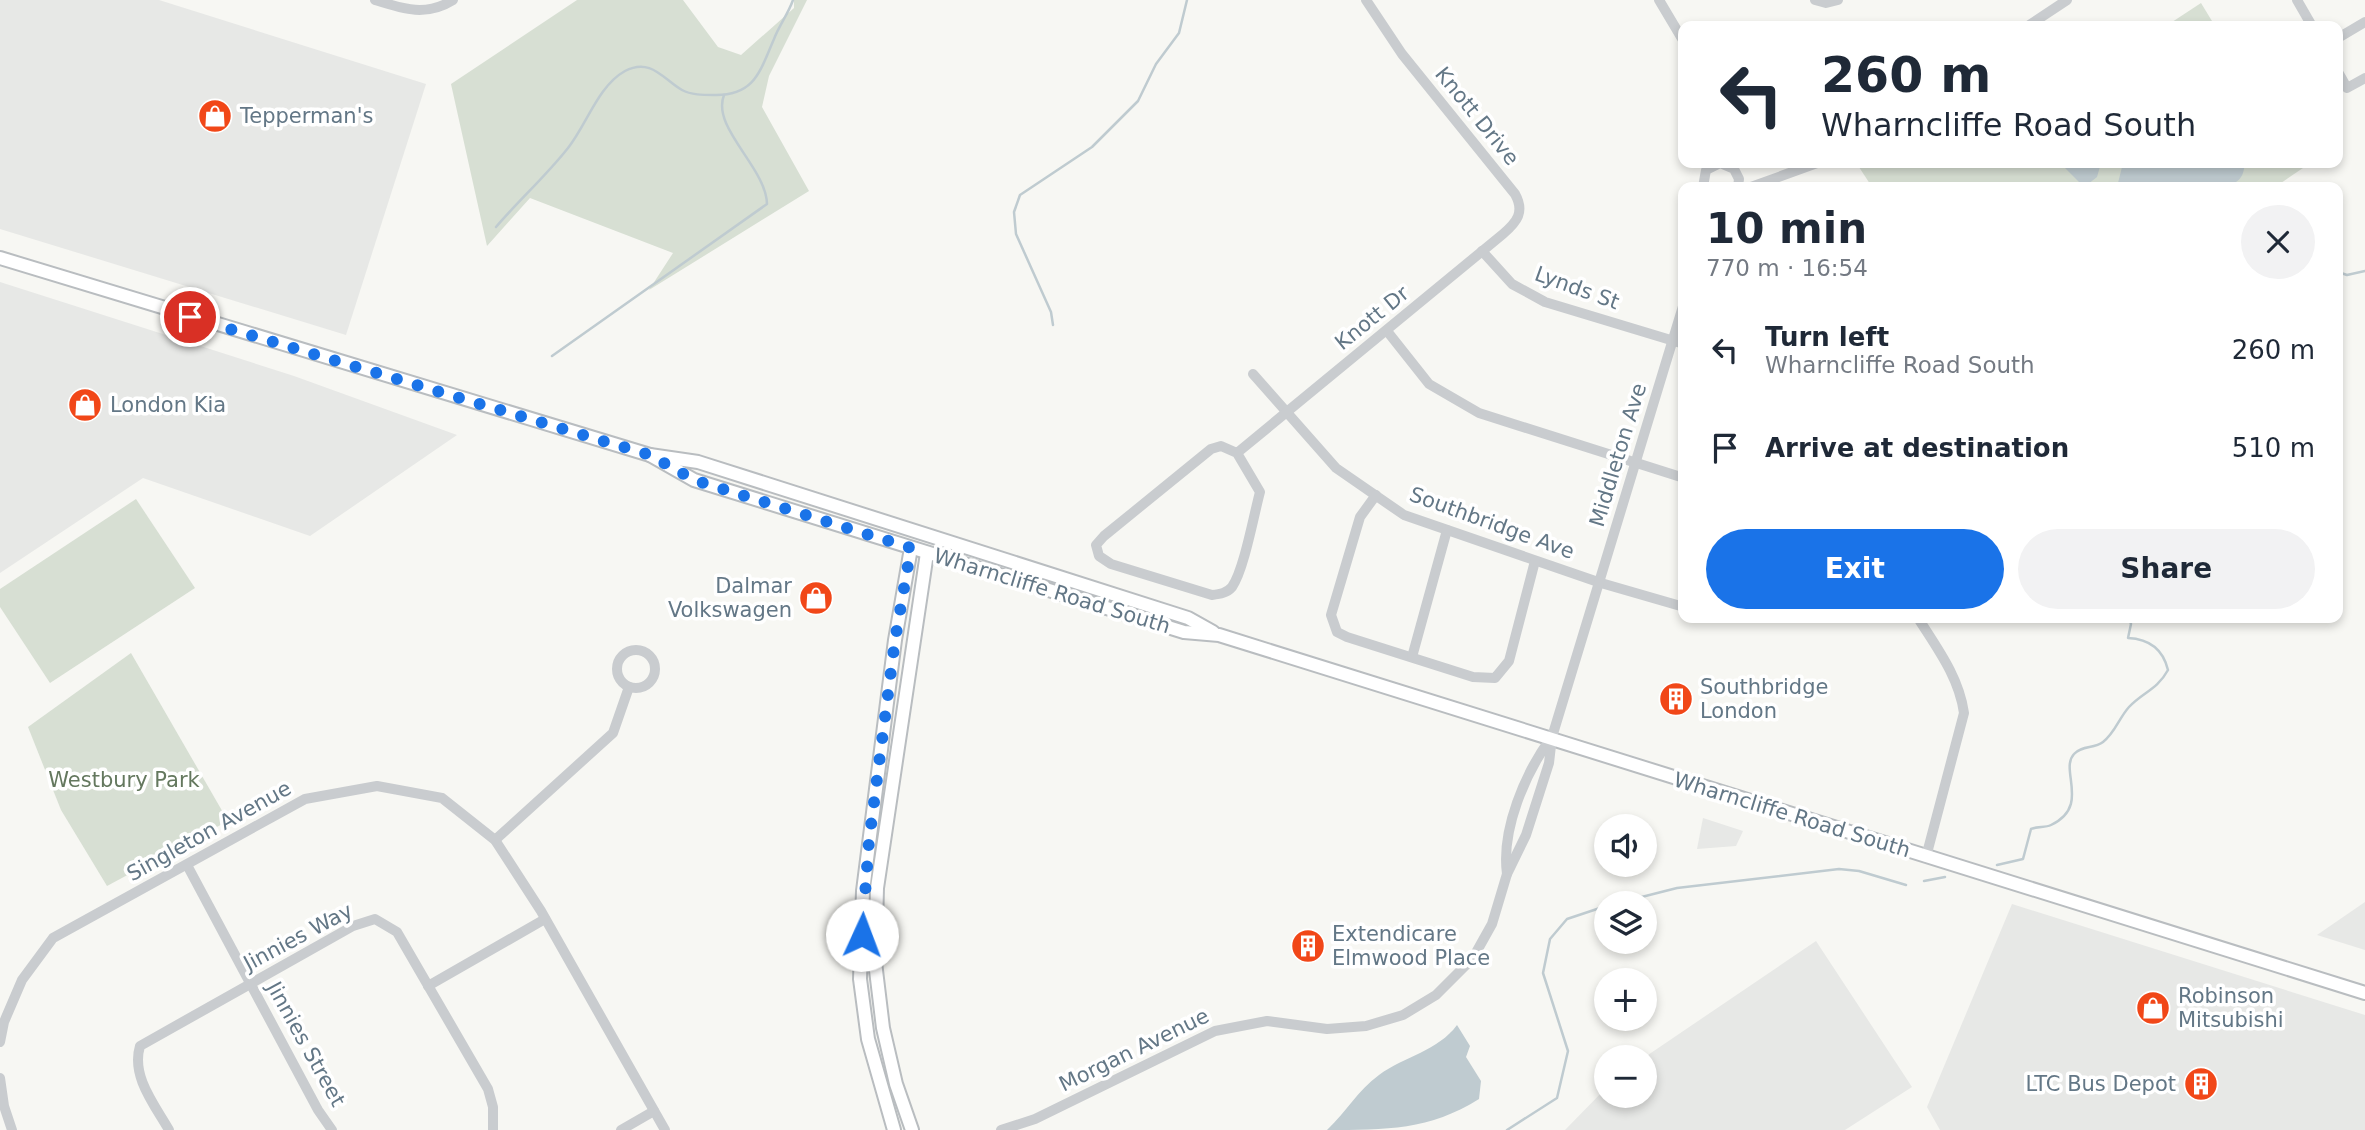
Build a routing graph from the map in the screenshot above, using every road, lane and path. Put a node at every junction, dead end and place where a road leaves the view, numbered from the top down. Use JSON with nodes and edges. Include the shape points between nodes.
{"nodes":[{"id":1,"x":375,"y":0,"type":"edge"},
{"id":2,"x":453,"y":0,"type":"edge"},
{"id":3,"x":1366,"y":0,"type":"edge"},
{"id":4,"x":1659,"y":0,"type":"edge"},
{"id":5,"x":1815,"y":0,"type":"edge"},
{"id":6,"x":1838,"y":0,"type":"edge"},
{"id":7,"x":2067,"y":0,"type":"edge"},
{"id":8,"x":2300,"y":1,"type":"edge"},
{"id":9,"x":2036,"y":21,"type":"edge"},
{"id":10,"x":2310,"y":21,"type":"edge"},
{"id":11,"x":2365,"y":22,"type":"edge"},
{"id":12,"x":1678,"y":32,"type":"edge"},
{"id":13,"x":2343,"y":35,"type":"edge"},
{"id":14,"x":2365,"y":78,"type":"edge"},
{"id":15,"x":2343,"y":81,"type":"edge"},
{"id":16,"x":1732,"y":168,"type":"edge"},
{"id":17,"x":1803,"y":168,"type":"edge"},
{"id":18,"x":1737,"y":174,"type":"junction"},
{"id":19,"x":1738,"y":182,"type":"edge"},
{"id":20,"x":1748,"y":182,"type":"edge"},
{"id":21,"x":1765,"y":182,"type":"edge"},
{"id":22,"x":1482,"y":251,"type":"junction"},
{"id":23,"x":0,"y":258,"type":"edge"},
{"id":24,"x":1678,"y":322,"type":"edge"},
{"id":25,"x":1387,"y":331,"type":"junction"},
{"id":26,"x":1672,"y":340,"type":"junction"},
{"id":27,"x":1678,"y":342,"type":"edge"},
{"id":28,"x":1253,"y":374,"type":"dead end"},
{"id":29,"x":1286,"y":413,"type":"junction"},
{"id":30,"x":1237,"y":453,"type":"junction"},
{"id":31,"x":650,"y":455,"type":"junction"},
{"id":32,"x":1634,"y":463,"type":"junction"},
{"id":33,"x":1678,"y":476,"type":"edge"},
{"id":34,"x":1376,"y":495,"type":"junction"},
{"id":35,"x":1447,"y":530,"type":"junction"},
{"id":36,"x":911,"y":548,"type":"junction"},
{"id":37,"x":927,"y":553,"type":"junction"},
{"id":38,"x":1535,"y":561,"type":"junction"},
{"id":39,"x":1601,"y":583,"type":"junction"},
{"id":40,"x":1678,"y":605,"type":"edge"},
{"id":41,"x":1921,"y":623,"type":"edge"},
{"id":42,"x":1219,"y":635,"type":"junction"},
{"id":43,"x":1412,"y":657,"type":"junction"},
{"id":44,"x":629,"y":687,"type":"dead end"},
{"id":45,"x":1552,"y":737,"type":"junction"},
{"id":46,"x":495,"y":840,"type":"junction"},
{"id":47,"x":1926,"y":857,"type":"junction"},
{"id":48,"x":187,"y":865,"type":"junction"},
{"id":49,"x":1507,"y":874,"type":"junction"},
{"id":50,"x":545,"y":919,"type":"junction"},
{"id":51,"x":250,"y":984,"type":"junction"},
{"id":52,"x":428,"y":986,"type":"junction"},
{"id":53,"x":2365,"y":993,"type":"edge"},
{"id":54,"x":0,"y":1042,"type":"edge"},
{"id":55,"x":0,"y":1077,"type":"edge"},
{"id":56,"x":654,"y":1111,"type":"junction"},
{"id":57,"x":1035,"y":1119,"type":"junction"},
{"id":58,"x":12,"y":1130,"type":"edge"},
{"id":59,"x":169,"y":1130,"type":"edge"},
{"id":60,"x":332,"y":1130,"type":"edge"},
{"id":61,"x":493,"y":1130,"type":"edge"},
{"id":62,"x":621,"y":1130,"type":"edge"},
{"id":63,"x":665,"y":1130,"type":"edge"},
{"id":64,"x":894,"y":1130,"type":"edge"},
{"id":65,"x":912,"y":1130,"type":"edge"},
{"id":66,"x":1001,"y":1130,"type":"edge"},
{"id":67,"x":1023,"y":1130,"type":"edge"}],
"edges":[{"from":1,"to":2,"type":"street","via":[[411,11],[439,9]]},
{"from":3,"to":22,"type":"street","name":"Knott Drive","via":[[1402,54],[1520,203],[1517,222]]},
{"from":4,"to":12,"type":"street"},
{"from":5,"to":6,"type":"street"},
{"from":7,"to":9,"type":"street"},
{"from":8,"to":10,"type":"street"},
{"from":11,"to":13,"type":"street"},
{"from":14,"to":15,"type":"street","via":[[2347,88]]},
{"from":16,"to":18,"type":"street"},
{"from":17,"to":21,"type":"street"},
{"from":18,"to":19,"type":"street"},
{"from":18,"to":20,"type":"street"},
{"from":22,"to":25,"type":"street","name":"Knott Dr"},
{"from":22,"to":26,"type":"street","name":"Lynds St","via":[[1512,284],[1545,302]]},
{"from":23,"to":31,"type":"main road","name":"Wharncliffe Road South"},
{"from":24,"to":26,"type":"street","name":"Middleton Ave"},
{"from":25,"to":29,"type":"street","name":"Knott Dr"},
{"from":25,"to":32,"type":"street","via":[[1429,384],[1479,413]]},
{"from":26,"to":27,"type":"street","name":"Lynds St"},
{"from":26,"to":32,"type":"street","name":"Middleton Ave"},
{"from":28,"to":29,"type":"street","name":"Southbridge Ave"},
{"from":29,"to":30,"type":"street","name":"Knott Dr"},
{"from":29,"to":34,"type":"street","name":"Southbridge Ave","via":[[1336,468]]},
{"from":30,"to":30,"type":"street","via":[[1221,446],[1211,449],[1104,536],[1096,545],[1099,556],[1111,564],[1212,595],[1225,593],[1239,570],[1260,492]]},
{"from":31,"to":36,"type":"main road","name":"Wharncliffe Road South","via":[[694,480]]},
{"from":31,"to":42,"type":"main road","name":"Wharncliffe Road South","via":[[698,462],[910,528],[1188,618]]},
{"from":32,"to":33,"type":"street"},
{"from":32,"to":39,"type":"street","name":"Middleton Ave"},
{"from":34,"to":35,"type":"street","name":"Southbridge Ave","via":[[1404,515]]},
{"from":34,"to":43,"type":"street","via":[[1355,531],[1332,625],[1347,637]]},
{"from":35,"to":38,"type":"street","name":"Southbridge Ave"},
{"from":35,"to":43,"type":"street"},
{"from":36,"to":37,"type":"main road","name":"Wharncliffe Road South"},
{"from":36,"to":64,"type":"main road","via":[[863,891],[860,979],[868,1039]]},
{"from":37,"to":42,"type":"main road","name":"Wharncliffe Road South","via":[[1184,632]]},
{"from":37,"to":65,"type":"main road","via":[[877,888],[875,962],[883,1028]]},
{"from":38,"to":39,"type":"street","name":"Southbridge Ave"},
{"from":38,"to":43,"type":"street","via":[[1502,673],[1485,679]]},
{"from":39,"to":40,"type":"street","name":"Southbridge Ave"},
{"from":39,"to":45,"type":"street","name":"Middleton Ave"},
{"from":41,"to":47,"type":"street","via":[[1952,673],[1964,713]]},
{"from":42,"to":45,"type":"main road","name":"Wharncliffe Road South"},
{"from":44,"to":46,"type":"street","via":[[613,733]]},
{"from":45,"to":47,"type":"main road","name":"Wharncliffe Road South"},
{"from":45,"to":49,"type":"street","name":"Morgan Avenue","via":[[1549,763],[1526,835]]},
{"from":45,"to":49,"type":"street","name":"Morgan Avenue","via":[[1535,760],[1517,810],[1505,858]]},
{"from":46,"to":48,"type":"street","name":"Singleton Avenue","via":[[442,798],[377,786],[304,799]]},
{"from":46,"to":50,"type":"street","name":"Singleton Avenue"},
{"from":47,"to":53,"type":"main road","name":"Wharncliffe Road South"},
{"from":48,"to":51,"type":"street","name":"Jinnies Street"},
{"from":48,"to":54,"type":"street","name":"Singleton Avenue","via":[[53,938],[22,980]]},
{"from":49,"to":57,"type":"street","name":"Morgan Avenue","via":[[1492,925],[1473,958],[1447,987],[1415,1009],[1353,1028],[1278,1021],[1225,1027]]},
{"from":50,"to":52,"type":"street"},
{"from":50,"to":56,"type":"street","name":"Singleton Avenue"},
{"from":51,"to":52,"type":"street","name":"Jinnies Way","via":[[353,926],[375,919],[397,932]]},
{"from":51,"to":59,"type":"street","name":"Jinnies Way","via":[[140,1046],[136,1061],[140,1079]]},
{"from":51,"to":60,"type":"street","name":"Jinnies Street"},
{"from":52,"to":61,"type":"street","name":"Jinnies Way","via":[[488,1089]]},
{"from":55,"to":58,"type":"street"},
{"from":56,"to":62,"type":"street"},
{"from":56,"to":63,"type":"street","name":"Singleton Avenue"},
{"from":57,"to":66,"type":"street","name":"Morgan Avenue"},
{"from":57,"to":67,"type":"street","name":"Morgan Avenue"}]}
